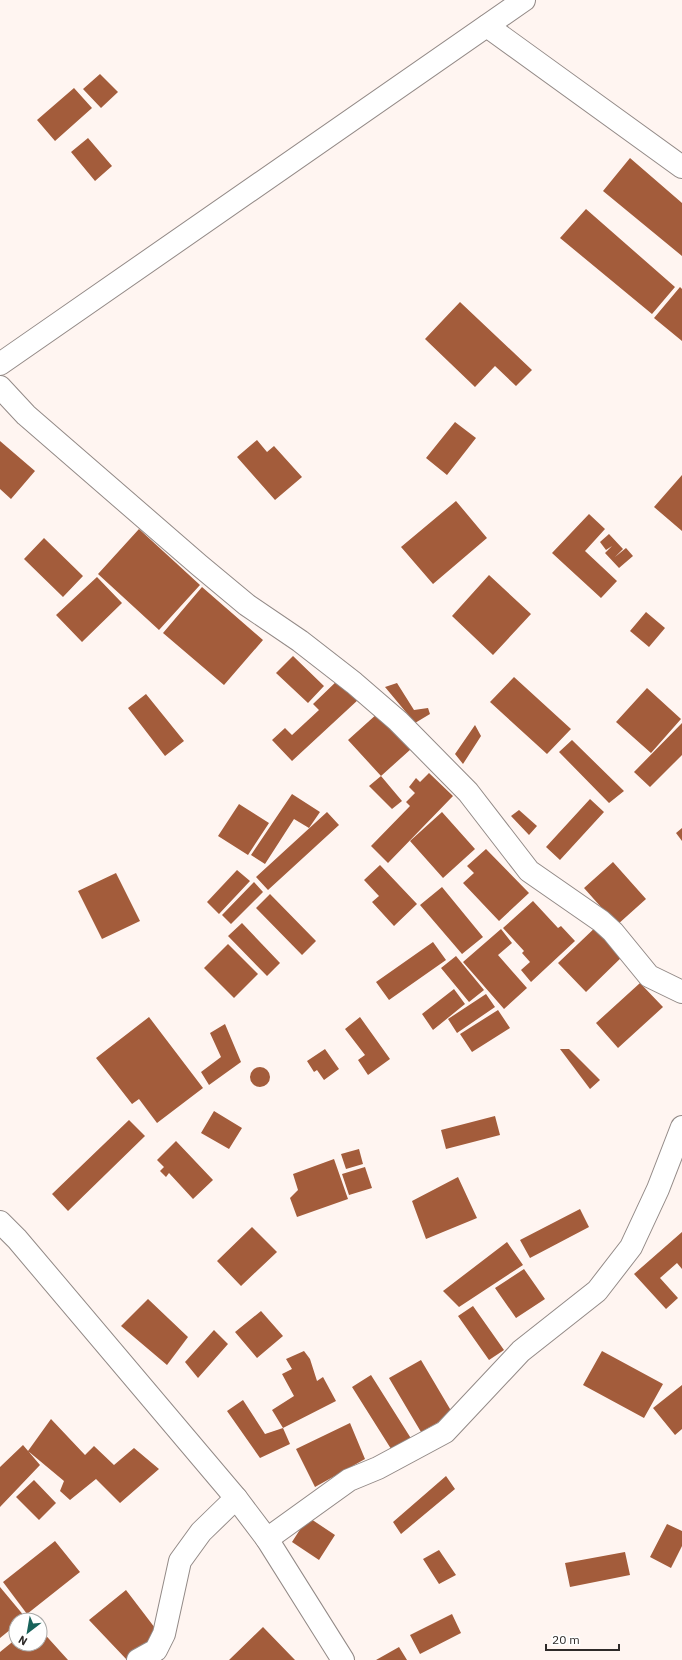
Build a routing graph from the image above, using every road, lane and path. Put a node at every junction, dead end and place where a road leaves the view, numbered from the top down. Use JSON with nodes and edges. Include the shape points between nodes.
{"nodes":[{"id":1,"x":524,"y":0,"type":"edge"},
{"id":2,"x":487,"y":26,"type":"junction"},
{"id":3,"x":682,"y":167,"type":"edge"},
{"id":4,"x":0,"y":364,"type":"edge"},
{"id":5,"x":0,"y":386,"type":"edge"},
{"id":6,"x":682,"y":992,"type":"edge"},
{"id":7,"x":682,"y":1126,"type":"edge"},
{"id":8,"x":0,"y":1222,"type":"edge"},
{"id":9,"x":236,"y":1498,"type":"junction"},
{"id":10,"x":267,"y":1538,"type":"junction"},
{"id":11,"x":138,"y":1660,"type":"edge"},
{"id":12,"x":342,"y":1660,"type":"edge"}],
"edges":[{"from":1,"to":2,"type":"street"},
{"from":2,"to":3,"type":"street"},
{"from":2,"to":4,"type":"street"},
{"from":5,"to":6,"type":"street","via":[[26,415],[205,570],[247,605],[300,641],[398,721],[468,792],[529,871],[601,921],[649,976]]},
{"from":7,"to":10,"type":"street","via":[[658,1189],[630,1247],[597,1292],[522,1351],[445,1432],[378,1468],[349,1480]]},
{"from":8,"to":9,"type":"street","via":[[17,1238]]},
{"from":9,"to":10,"type":"street"},
{"from":9,"to":11,"type":"street","via":[[205,1528],[180,1561],[164,1634],[156,1650]]},
{"from":10,"to":12,"type":"street"}]}
